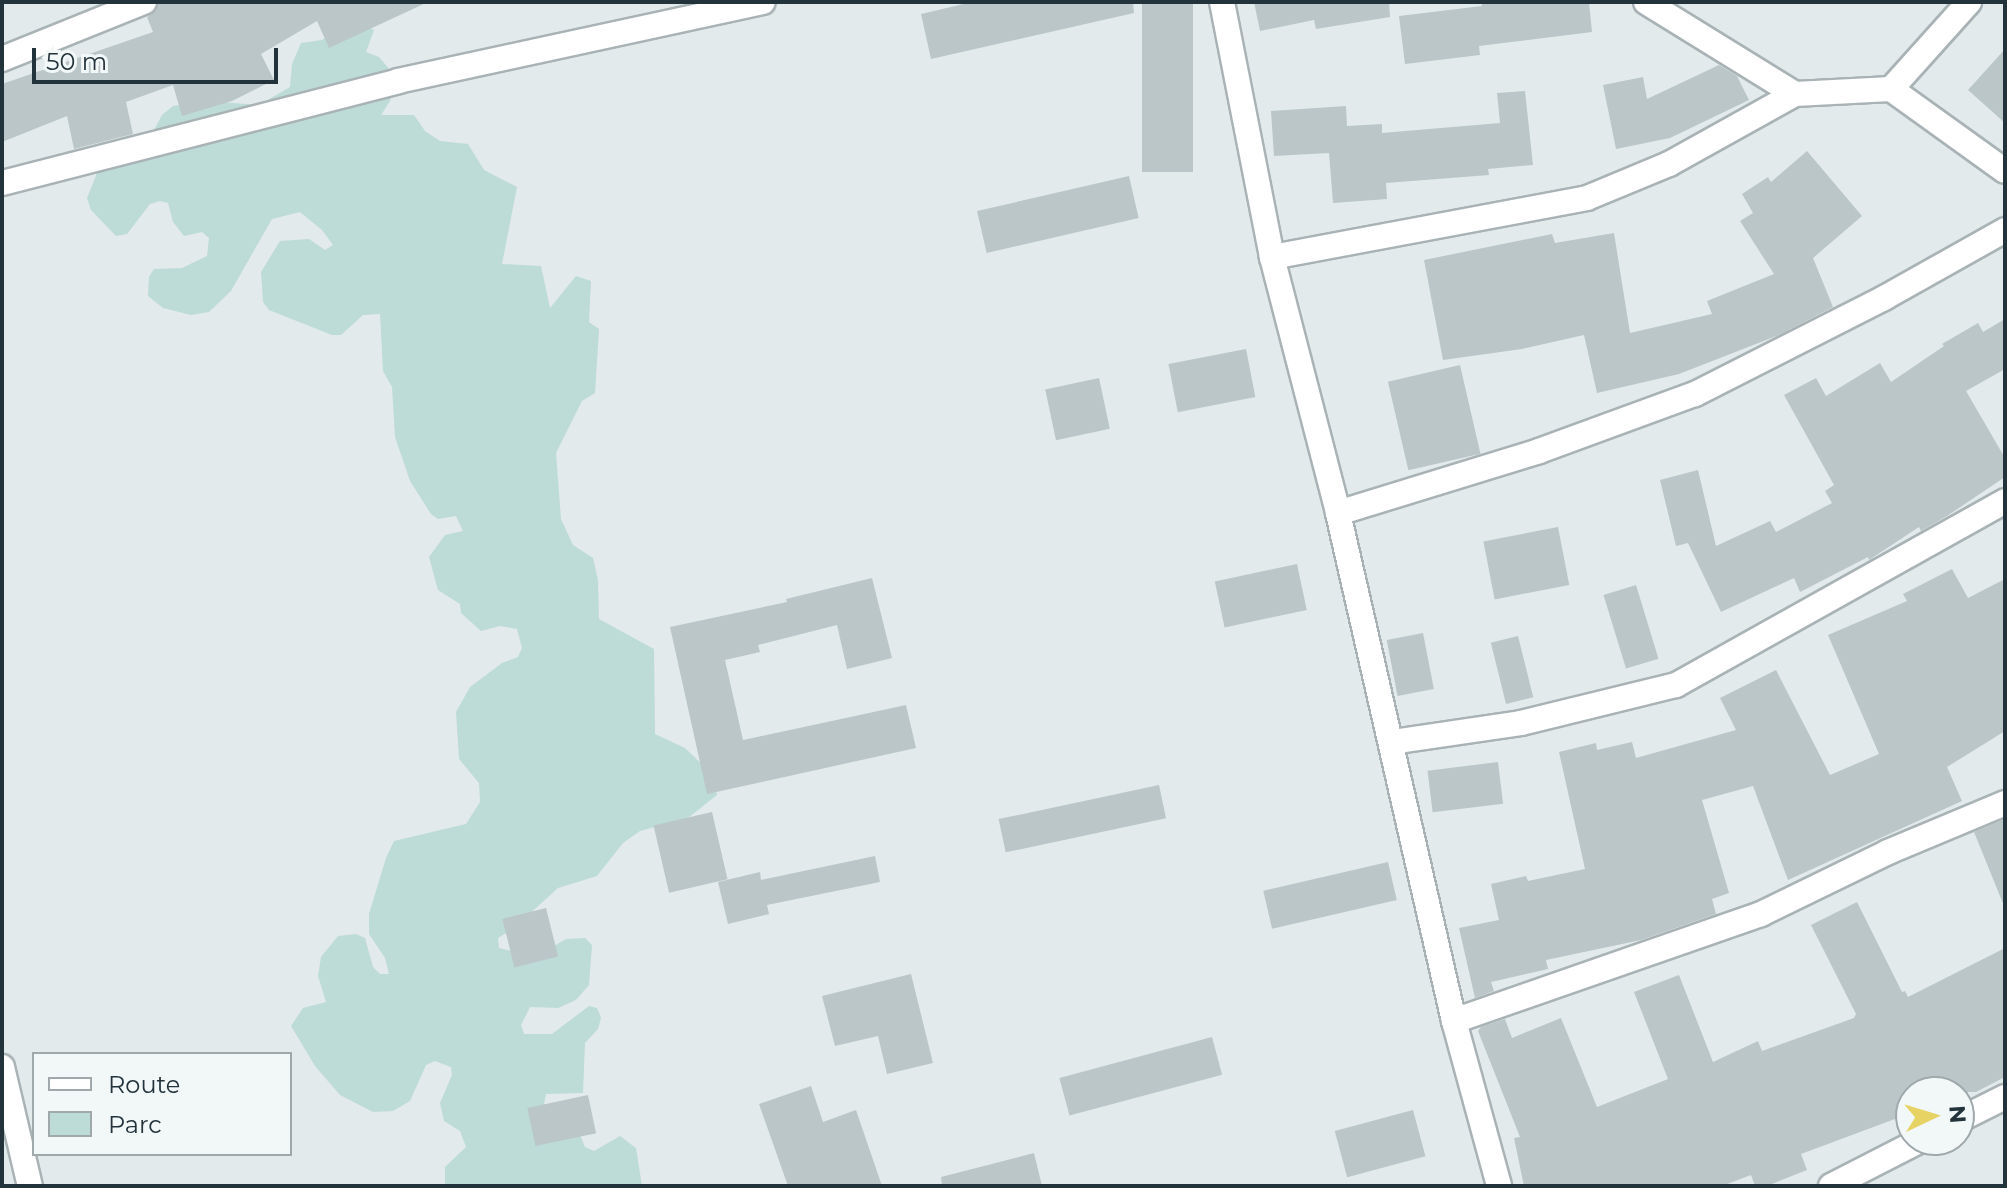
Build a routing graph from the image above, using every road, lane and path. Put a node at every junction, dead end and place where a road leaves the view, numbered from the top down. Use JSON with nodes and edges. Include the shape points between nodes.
{"nodes":[{"id":1,"x":144,"y":2,"type":"edge"},
{"id":2,"x":763,"y":2,"type":"edge"},
{"id":3,"x":1222,"y":2,"type":"edge"},
{"id":4,"x":1646,"y":2,"type":"edge"},
{"id":5,"x":1969,"y":2,"type":"edge"},
{"id":6,"x":2,"y":59,"type":"edge"},
{"id":7,"x":1891,"y":89,"type":"junction"},
{"id":8,"x":1795,"y":94,"type":"junction"},
{"id":9,"x":2005,"y":171,"type":"edge"},
{"id":10,"x":2,"y":183,"type":"edge"},
{"id":11,"x":2005,"y":230,"type":"edge"},
{"id":12,"x":1272,"y":257,"type":"junction"},
{"id":13,"x":2005,"y":501,"type":"edge"},
{"id":14,"x":1338,"y":513,"type":"junction"},
{"id":15,"x":1392,"y":742,"type":"junction"},
{"id":16,"x":2005,"y":803,"type":"edge"},
{"id":17,"x":1454,"y":1021,"type":"junction"},
{"id":18,"x":2,"y":1067,"type":"edge"},
{"id":19,"x":2005,"y":1097,"type":"edge"},
{"id":20,"x":1975,"y":1112,"type":"edge"},
{"id":21,"x":1895,"y":1153,"type":"edge"},
{"id":22,"x":30,"y":1186,"type":"edge"},
{"id":23,"x":1499,"y":1186,"type":"edge"},
{"id":24,"x":1831,"y":1186,"type":"edge"}],
"edges":[{"from":1,"to":6,"type":"street"},
{"from":2,"to":10,"type":"street","via":[[398,81]]},
{"from":3,"to":12,"type":"street"},
{"from":4,"to":8,"type":"street"},
{"from":5,"to":7,"type":"street"},
{"from":7,"to":8,"type":"street"},
{"from":7,"to":9,"type":"street"},
{"from":8,"to":12,"type":"street","via":[[1669,164],[1587,198]]},
{"from":11,"to":14,"type":"street","via":[[1695,394],[1539,451]]},
{"from":12,"to":14,"type":"street"},
{"from":13,"to":15,"type":"street","via":[[1676,685],[1521,723]]},
{"from":14,"to":15,"type":"street"},
{"from":15,"to":17,"type":"street"},
{"from":16,"to":17,"type":"street","via":[[1761,914]]},
{"from":17,"to":23,"type":"street"},
{"from":18,"to":22,"type":"street"},
{"from":19,"to":20,"type":"street"},
{"from":21,"to":24,"type":"street"}]}
